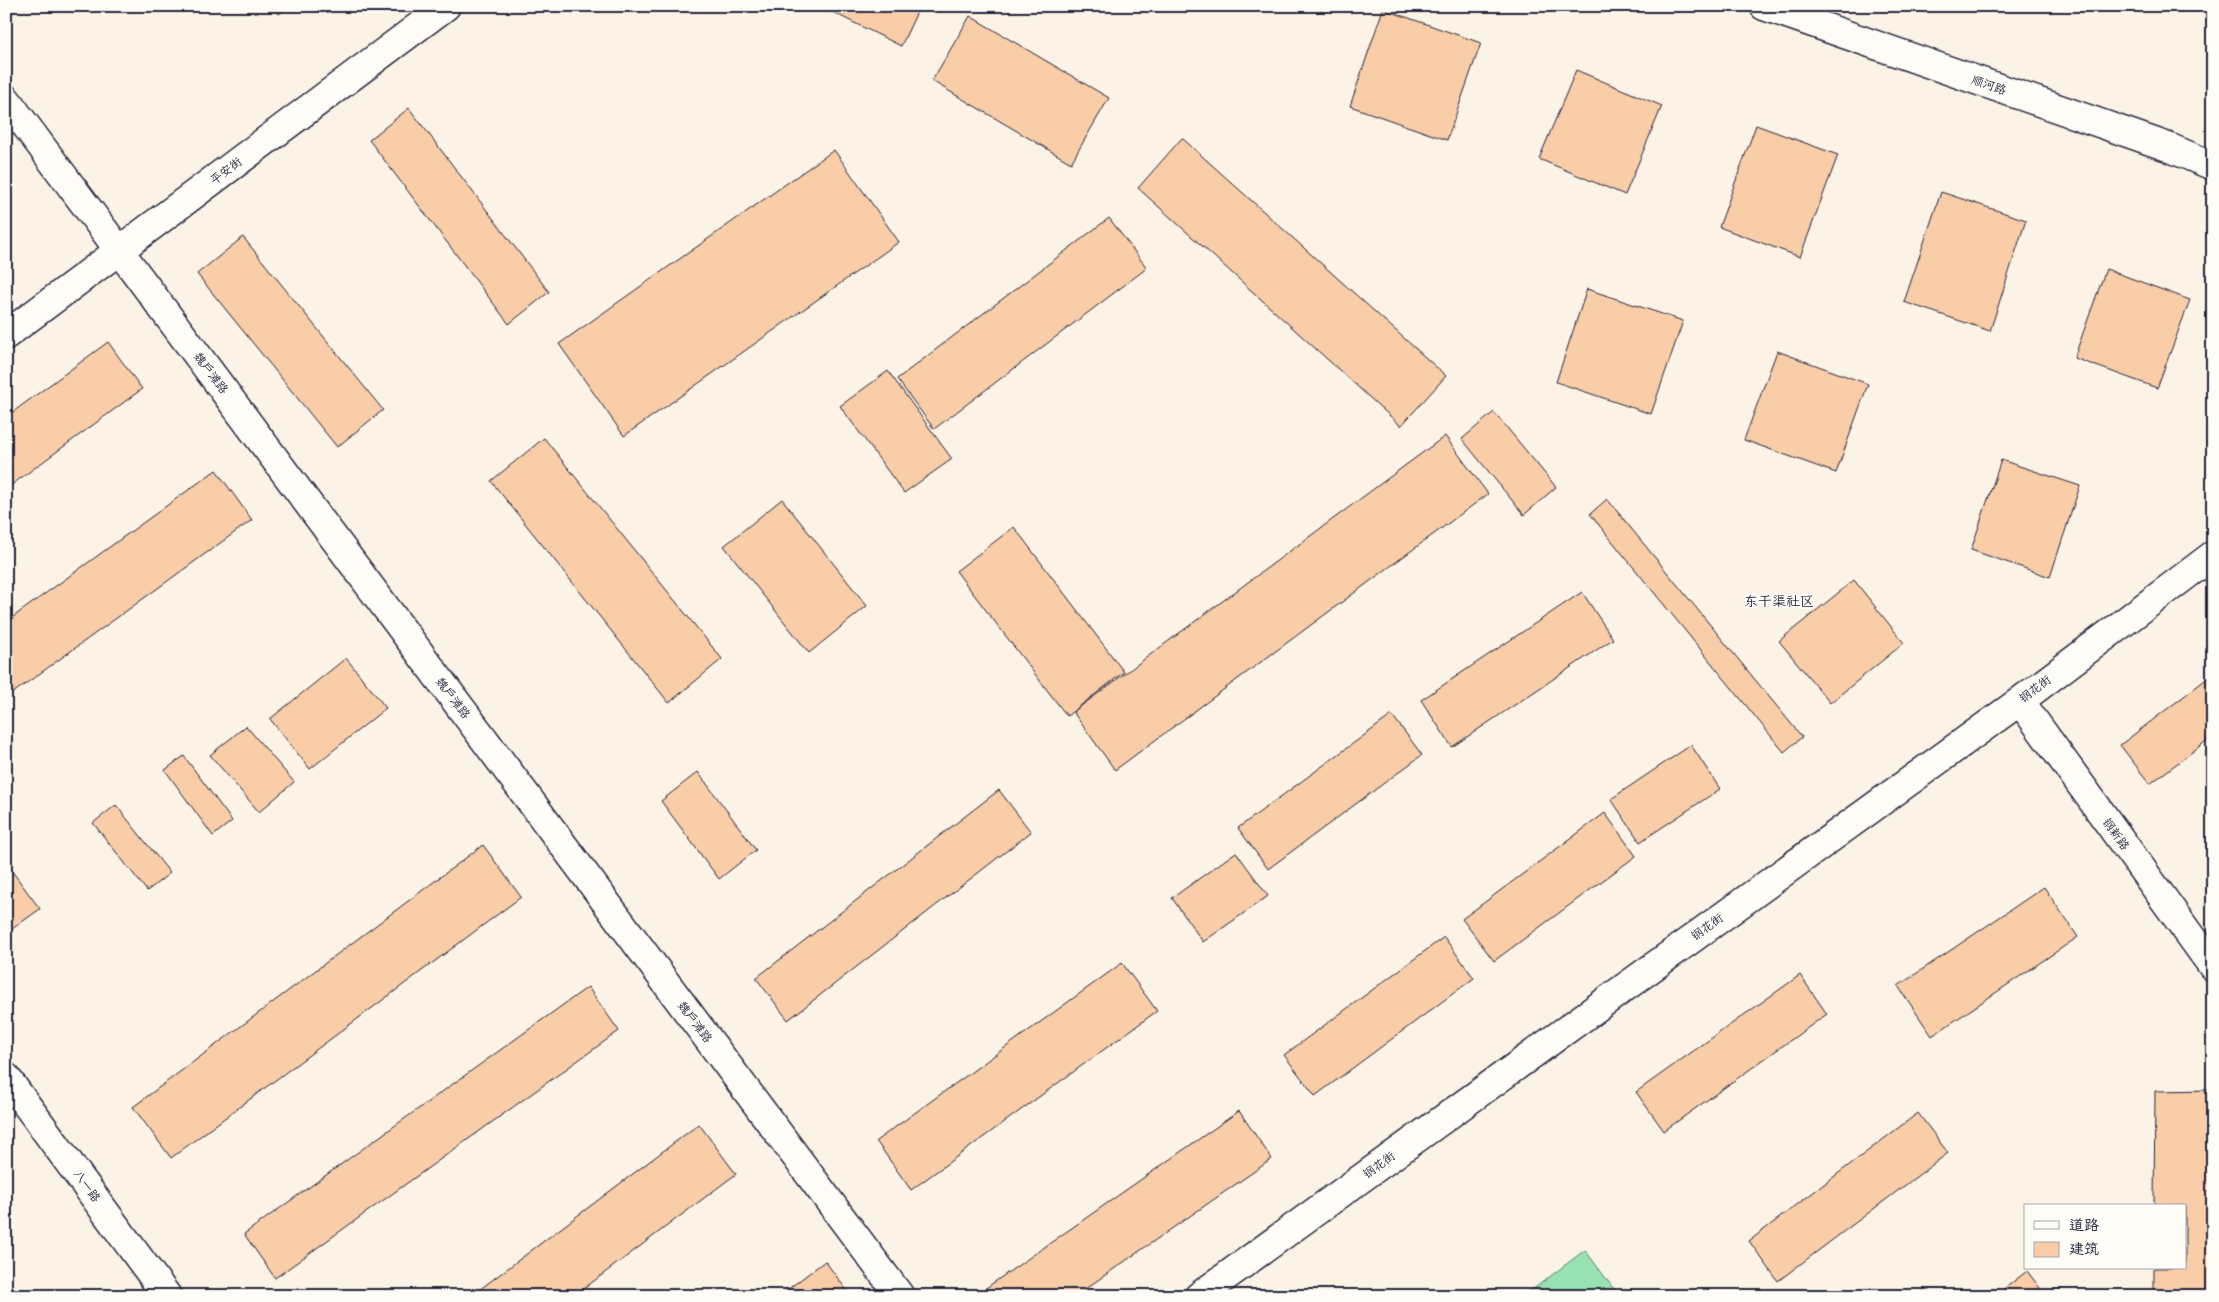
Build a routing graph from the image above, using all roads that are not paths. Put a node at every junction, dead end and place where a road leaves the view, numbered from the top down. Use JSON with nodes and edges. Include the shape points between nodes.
{"nodes":[{"id":1,"x":446,"y":6,"type":"edge"},
{"id":2,"x":1764,"y":6,"type":"edge"},
{"id":3,"x":6,"y":99,"type":"edge"},
{"id":4,"x":2213,"y":166,"type":"edge"},
{"id":5,"x":119,"y":251,"type":"junction"},
{"id":6,"x":6,"y":335,"type":"edge"},
{"id":7,"x":2213,"y":555,"type":"edge"},
{"id":8,"x":2020,"y":701,"type":"junction"},
{"id":9,"x":2213,"y":966,"type":"edge"},
{"id":10,"x":6,"y":1077,"type":"edge"},
{"id":11,"x":167,"y":1296,"type":"edge"},
{"id":12,"x":900,"y":1296,"type":"edge"},
{"id":13,"x":1199,"y":1296,"type":"edge"}],
"edges":[{"from":1,"to":5,"type":"street","name":"平安街"},
{"from":2,"to":4,"type":"street","name":"顺河路","via":[[2168,147]]},
{"from":3,"to":5,"type":"street","name":"魏户滩路"},
{"from":5,"to":6,"type":"street","name":"平安街"},
{"from":5,"to":12,"type":"street","name":"魏户滩路"},
{"from":7,"to":8,"type":"street","name":"钢花街"},
{"from":8,"to":9,"type":"street","name":"钢新路"},
{"from":8,"to":13,"type":"street","name":"钢花街"},
{"from":10,"to":11,"type":"street","name":"八一路"}]}
